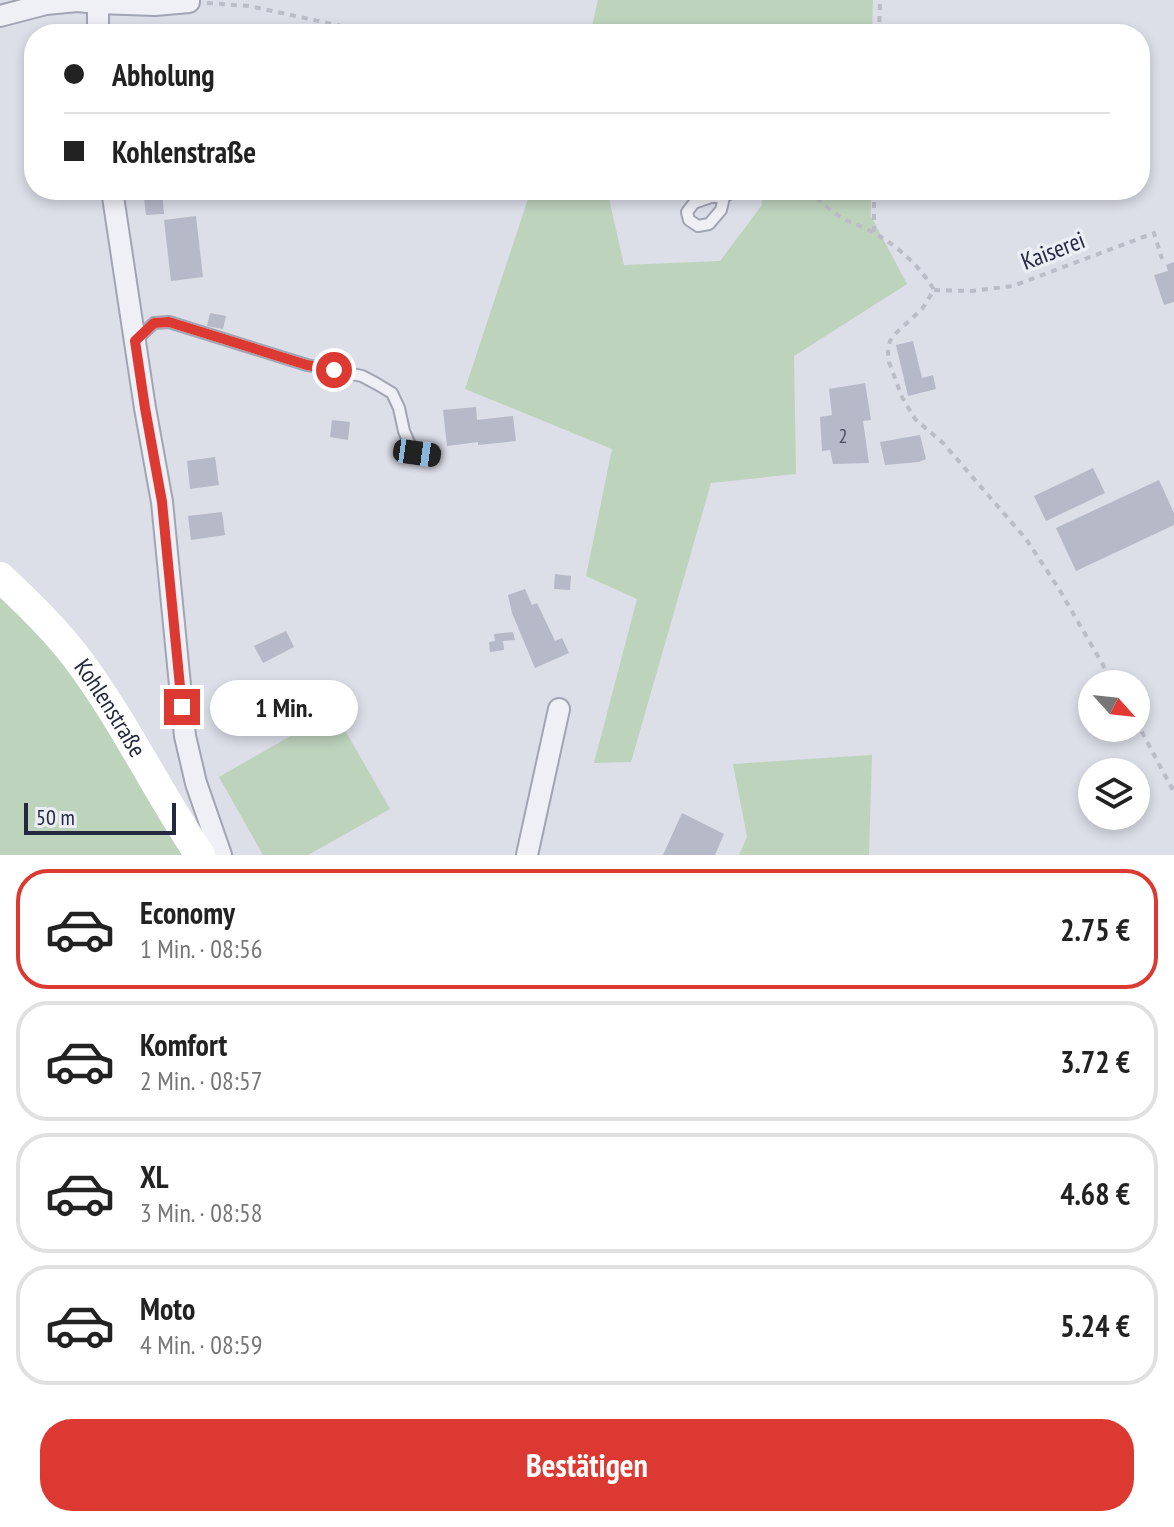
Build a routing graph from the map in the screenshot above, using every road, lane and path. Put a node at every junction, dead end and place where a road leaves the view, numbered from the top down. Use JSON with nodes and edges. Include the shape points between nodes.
{"nodes":[{"id":1,"x":880,"y":0,"type":"edge"},
{"id":2,"x":189,"y":1,"type":"edge"},
{"id":3,"x":98,"y":3,"type":"junction"},
{"id":4,"x":0,"y":16,"type":"edge"},
{"id":5,"x":98,"y":24,"type":"edge"},
{"id":6,"x":333,"y":24,"type":"edge"},
{"id":7,"x":879,"y":24,"type":"edge"},
{"id":8,"x":114,"y":200,"type":"edge"},
{"id":9,"x":819,"y":200,"type":"edge"},
{"id":10,"x":874,"y":200,"type":"edge"},
{"id":11,"x":874,"y":232,"type":"junction"},
{"id":12,"x":1162,"y":259,"type":"dead end"},
{"id":13,"x":934,"y":290,"type":"junction"},
{"id":14,"x":135,"y":341,"type":"junction"},
{"id":15,"x":434,"y":456,"type":"dead end"},
{"id":16,"x":0,"y":577,"type":"edge"},
{"id":17,"x":1106,"y":670,"type":"edge"},
{"id":18,"x":559,"y":709,"type":"dead end"},
{"id":19,"x":1147,"y":742,"type":"edge"},
{"id":20,"x":1174,"y":792,"type":"edge"},
{"id":21,"x":200,"y":855,"type":"edge"},
{"id":22,"x":221,"y":855,"type":"edge"},
{"id":23,"x":527,"y":855,"type":"edge"}],
"edges":[{"from":1,"to":7,"type":"path"},
{"from":2,"to":3,"type":"street"},
{"from":2,"to":6,"type":"path","via":[[249,6]]},
{"from":3,"to":4,"type":"street","via":[[46,4]]},
{"from":3,"to":5,"type":"street"},
{"from":8,"to":14,"type":"street","name":"Kohlenstraße"},
{"from":9,"to":11,"type":"path","via":[[839,217]]},
{"from":10,"to":11,"type":"path"},
{"from":11,"to":13,"type":"path","via":[[919,268]]},
{"from":12,"to":13,"type":"path","name":"Kaiserei","via":[[1154,233],[1013,286]]},
{"from":13,"to":17,"type":"path","via":[[890,341],[889,362],[902,397],[915,419],[943,443],[1021,533]]},
{"from":14,"to":15,"type":"lane","via":[[154,323],[169,322],[307,365],[362,376],[392,393],[409,443],[417,453]]},
{"from":14,"to":22,"type":"street","name":"Kohlenstraße","via":[[162,502],[185,736]]},
{"from":16,"to":21,"type":"street","name":"Kohlenstraße","via":[[76,657]]},
{"from":18,"to":23,"type":"street"},
{"from":19,"to":20,"type":"path"}]}
